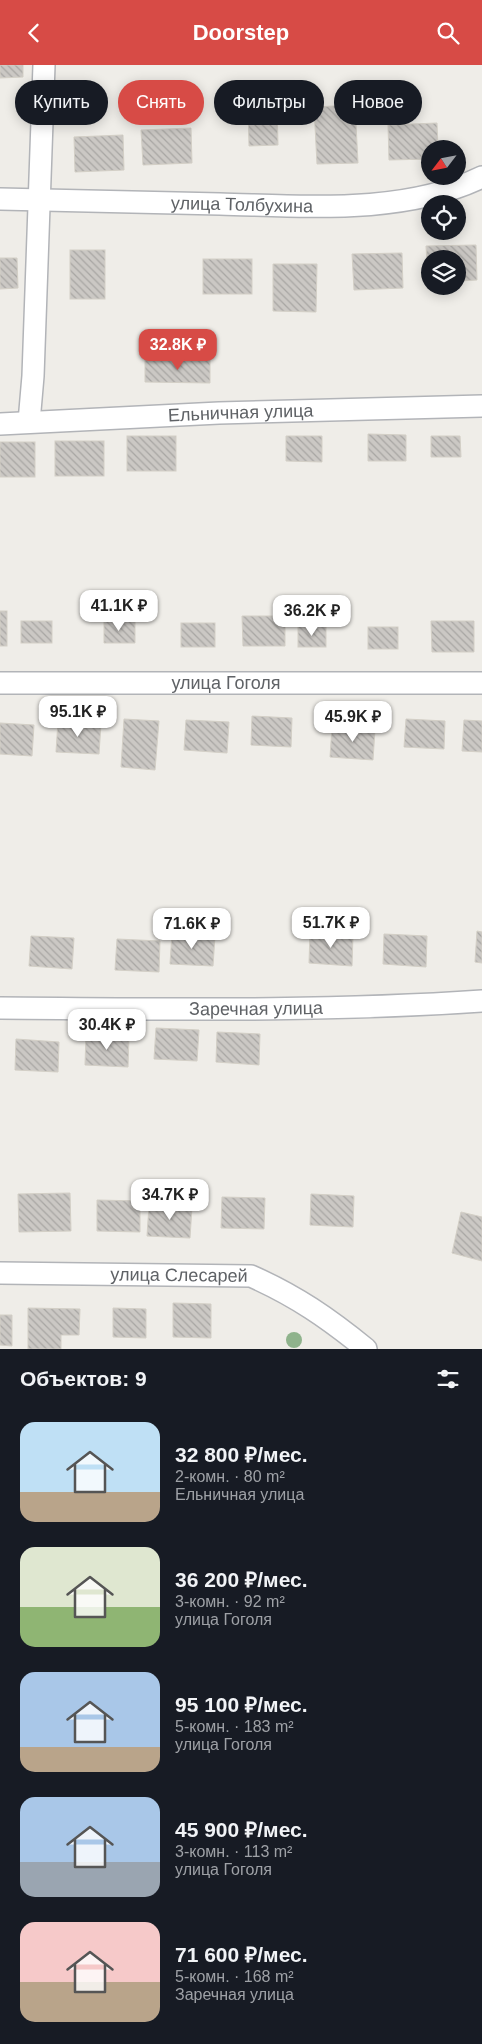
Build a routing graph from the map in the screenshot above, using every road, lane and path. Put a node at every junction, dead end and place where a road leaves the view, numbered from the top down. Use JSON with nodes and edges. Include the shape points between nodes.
{"nodes":[{"id":1,"x":44,"y":65,"type":"edge"},
{"id":2,"x":482,"y":177,"type":"edge"},
{"id":3,"x":0,"y":199,"type":"edge"},
{"id":4,"x":40,"y":200,"type":"junction"},
{"id":5,"x":482,"y":406,"type":"edge"},
{"id":6,"x":29,"y":421,"type":"junction"},
{"id":7,"x":0,"y":423,"type":"edge"},
{"id":8,"x":0,"y":683,"type":"edge"},
{"id":9,"x":482,"y":683,"type":"edge"},
{"id":10,"x":482,"y":1001,"type":"edge"},
{"id":11,"x":0,"y":1008,"type":"edge"},
{"id":12,"x":0,"y":1273,"type":"edge"},
{"id":13,"x":366,"y":1349,"type":"edge"}],
"edges":[{"from":1,"to":4,"type":"street"},
{"from":2,"to":4,"type":"street","name":"улица Толбухина","via":[[436,194],[338,207]]},
{"from":3,"to":4,"type":"street","name":"улица Толбухина"},
{"from":4,"to":6,"type":"street"},
{"from":5,"to":6,"type":"street","name":"Ельничная улица"},
{"from":6,"to":7,"type":"street","name":"Ельничная улица"},
{"from":8,"to":9,"type":"street","name":"улица Гоголя"},
{"from":10,"to":11,"type":"street","name":"Заречная улица","via":[[258,1009]]},
{"from":12,"to":13,"type":"street","name":"улица Слесарей","via":[[251,1276],[283,1290],[319,1312]]}]}
